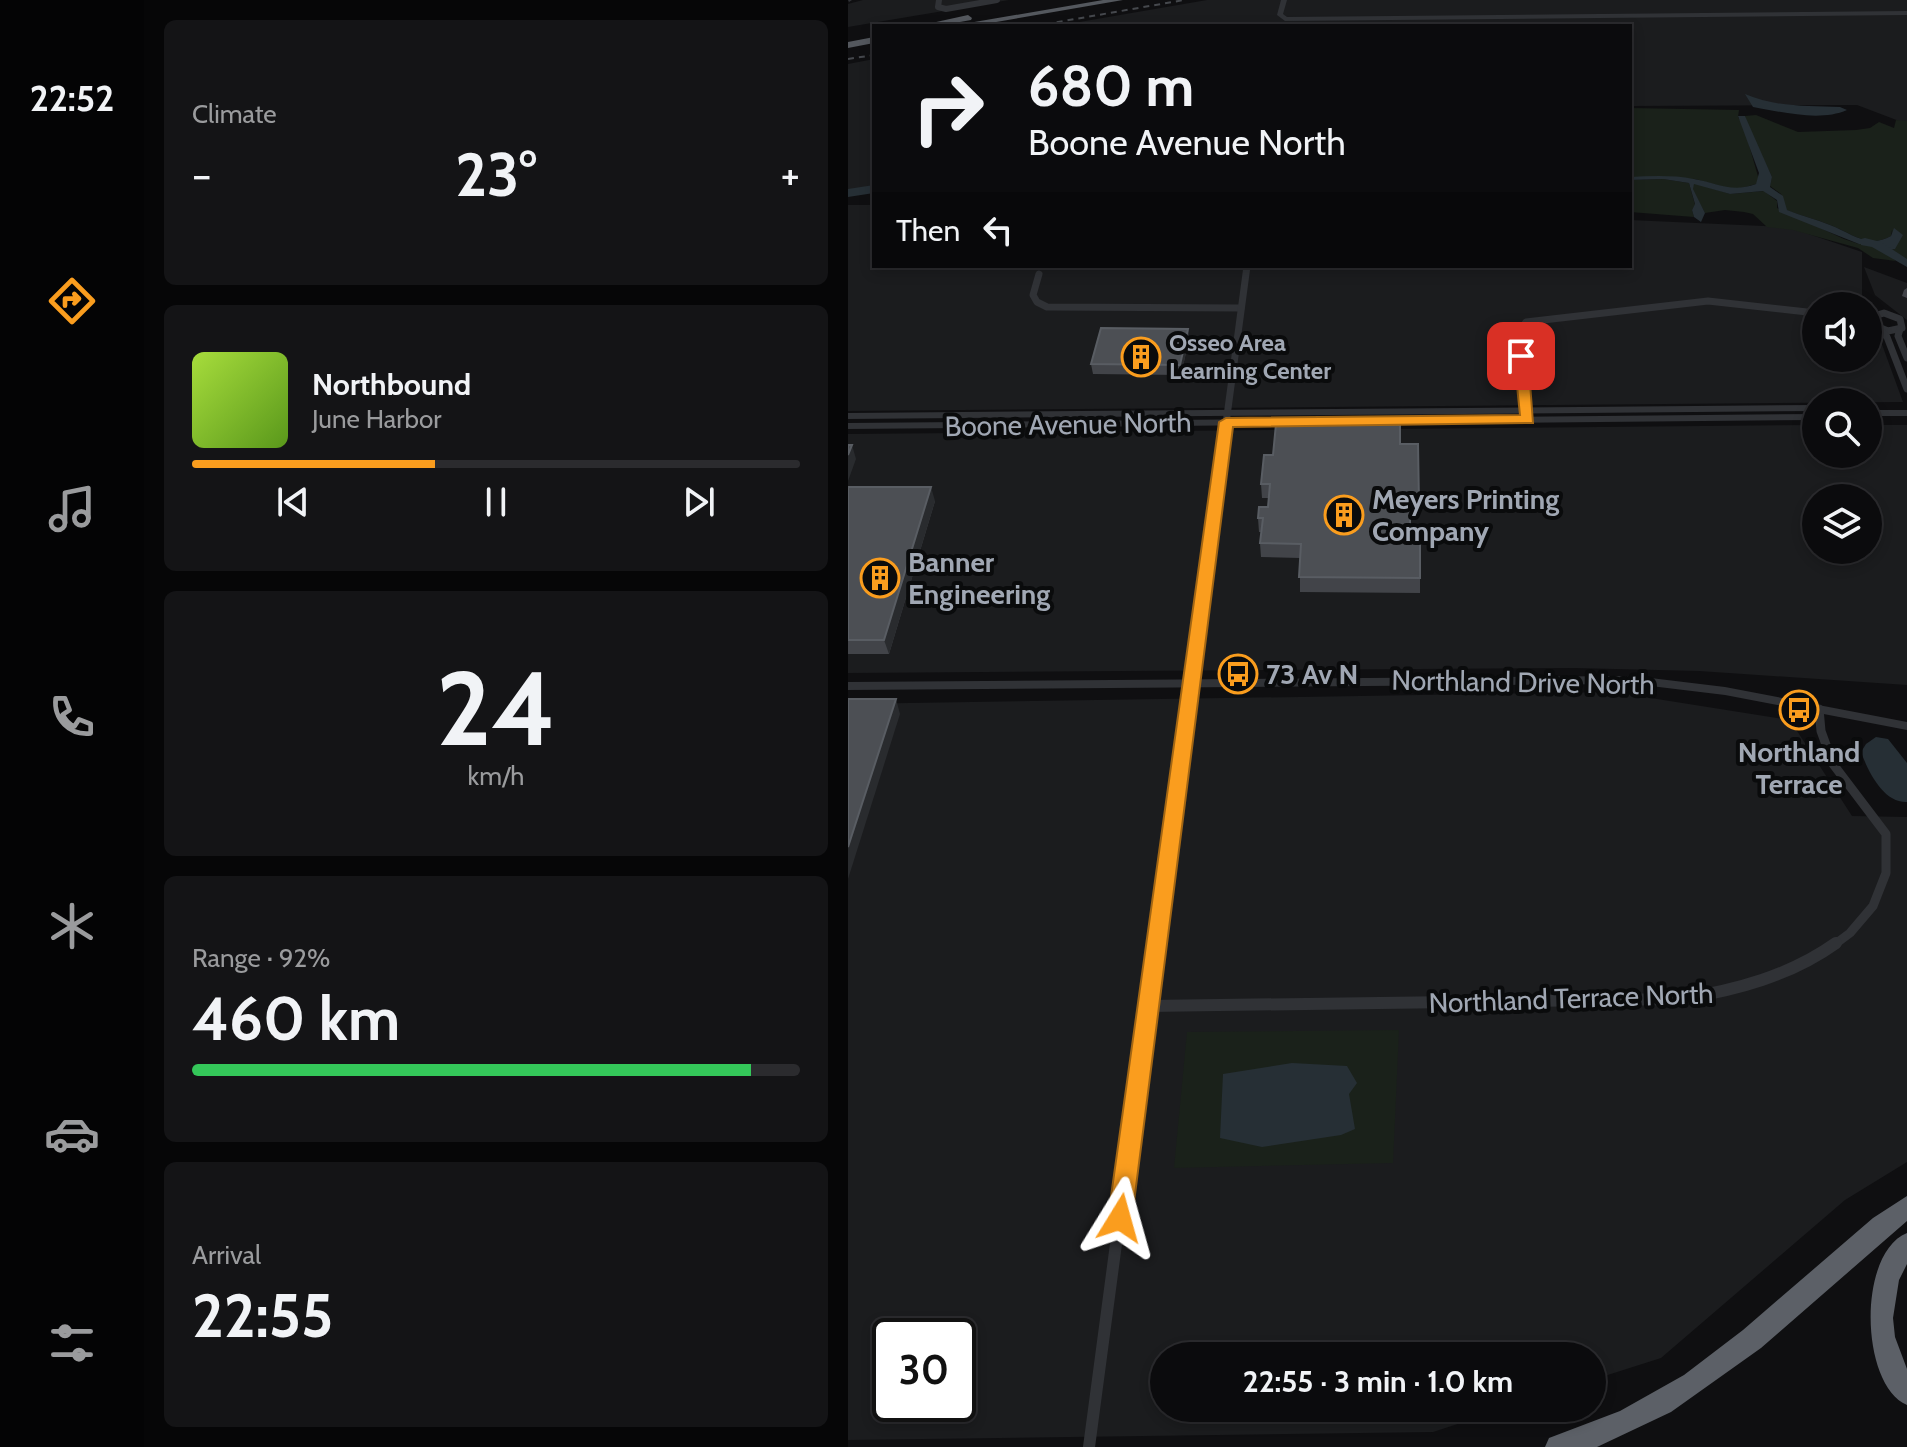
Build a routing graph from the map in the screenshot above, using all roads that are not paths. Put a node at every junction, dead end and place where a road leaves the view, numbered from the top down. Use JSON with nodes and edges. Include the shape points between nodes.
{"nodes":[{"id":1,"x":997,"y":0,"type":"edge"},
{"id":2,"x":1076,"y":0,"type":"edge"},
{"id":3,"x":1119,"y":0,"type":"edge"},
{"id":4,"x":1282,"y":1,"type":"edge"},
{"id":5,"x":938,"y":4,"type":"edge"},
{"id":6,"x":1907,"y":13,"type":"edge"},
{"id":7,"x":935,"y":24,"type":"edge"},
{"id":8,"x":969,"y":24,"type":"edge"},
{"id":9,"x":872,"y":37,"type":"edge"},
{"id":10,"x":872,"y":38,"type":"edge"},
{"id":11,"x":848,"y":39,"type":"edge"},
{"id":12,"x":848,"y":45,"type":"edge"},
{"id":13,"x":1247,"y":268,"type":"edge"},
{"id":14,"x":1039,"y":274,"type":"dead end"},
{"id":15,"x":1241,"y":308,"type":"junction"},
{"id":16,"x":1802,"y":311,"type":"edge"},
{"id":17,"x":1882,"y":314,"type":"edge"},
{"id":18,"x":1882,"y":329,"type":"edge"},
{"id":19,"x":1900,"y":329,"type":"junction"},
{"id":20,"x":1882,"y":333,"type":"edge"},
{"id":21,"x":1907,"y":358,"type":"edge"},
{"id":22,"x":1907,"y":389,"type":"edge"},
{"id":23,"x":1802,"y":408,"type":"edge"},
{"id":24,"x":1882,"y":413,"type":"edge"},
{"id":25,"x":1907,"y":413,"type":"edge"},
{"id":26,"x":1527,"y":415,"type":"junction"},
{"id":27,"x":848,"y":416,"type":"edge"},
{"id":28,"x":1802,"y":417,"type":"edge"},
{"id":29,"x":1226,"y":418,"type":"junction"},
{"id":30,"x":848,"y":426,"type":"edge"},
{"id":31,"x":1191,"y":682,"type":"junction"},
{"id":32,"x":848,"y":686,"type":"edge"},
{"id":33,"x":1819,"y":709,"type":"junction"},
{"id":34,"x":1907,"y":726,"type":"edge"},
{"id":35,"x":1897,"y":880,"type":"dead end"},
{"id":36,"x":1863,"y":938,"type":"dead end"},
{"id":37,"x":1148,"y":1006,"type":"junction"},
{"id":38,"x":1907,"y":1207,"type":"edge"},
{"id":39,"x":1907,"y":1244,"type":"edge"},
{"id":40,"x":1907,"y":1392,"type":"edge"},
{"id":41,"x":1089,"y":1447,"type":"edge"},
{"id":42,"x":1558,"y":1447,"type":"edge"}],
"edges":[{"from":1,"to":5,"type":"street"},
{"from":2,"to":7,"type":"highway"},
{"from":3,"to":8,"type":"highway"},
{"from":4,"to":6,"type":"street","via":[[1281,18]]},
{"from":9,"to":11,"type":"highway"},
{"from":10,"to":12,"type":"highway"},
{"from":13,"to":15,"type":"street"},
{"from":14,"to":15,"type":"street","via":[[1033,295],[1047,307]]},
{"from":15,"to":29,"type":"street"},
{"from":16,"to":26,"type":"street","via":[[1708,301],[1526,322],[1518,334]]},
{"from":17,"to":19,"type":"street","via":[[1903,323]]},
{"from":18,"to":19,"type":"street"},
{"from":19,"to":21,"type":"street"},
{"from":20,"to":22,"type":"street"},
{"from":23,"to":26,"type":"street","name":"Boone Avenue North"},
{"from":24,"to":25,"type":"street"},
{"from":26,"to":28,"type":"street","name":"Boone Avenue North"},
{"from":26,"to":29,"type":"street","name":"Boone Avenue North"},
{"from":27,"to":29,"type":"street","name":"Boone Avenue North"},
{"from":29,"to":30,"type":"street","name":"Boone Avenue North"},
{"from":29,"to":31,"type":"street"},
{"from":31,"to":32,"type":"street","name":"Northland Drive North"},
{"from":31,"to":33,"type":"street","name":"Northland Drive North","via":[[1634,680]]},
{"from":31,"to":37,"type":"street"},
{"from":33,"to":34,"type":"street","name":"Northland Drive North"},
{"from":33,"to":35,"type":"street","via":[[1825,752],[1886,834]]},
{"from":36,"to":37,"type":"street","name":"Northland Terrace North","via":[[1835,956],[1784,975],[1681,999]]},
{"from":37,"to":41,"type":"street"},
{"from":38,"to":42,"type":"highway","via":[[1700,1380],[1625,1423]]},
{"from":39,"to":40,"type":"highway","via":[[1887,1275],[1880,1312],[1886,1353]]}]}
